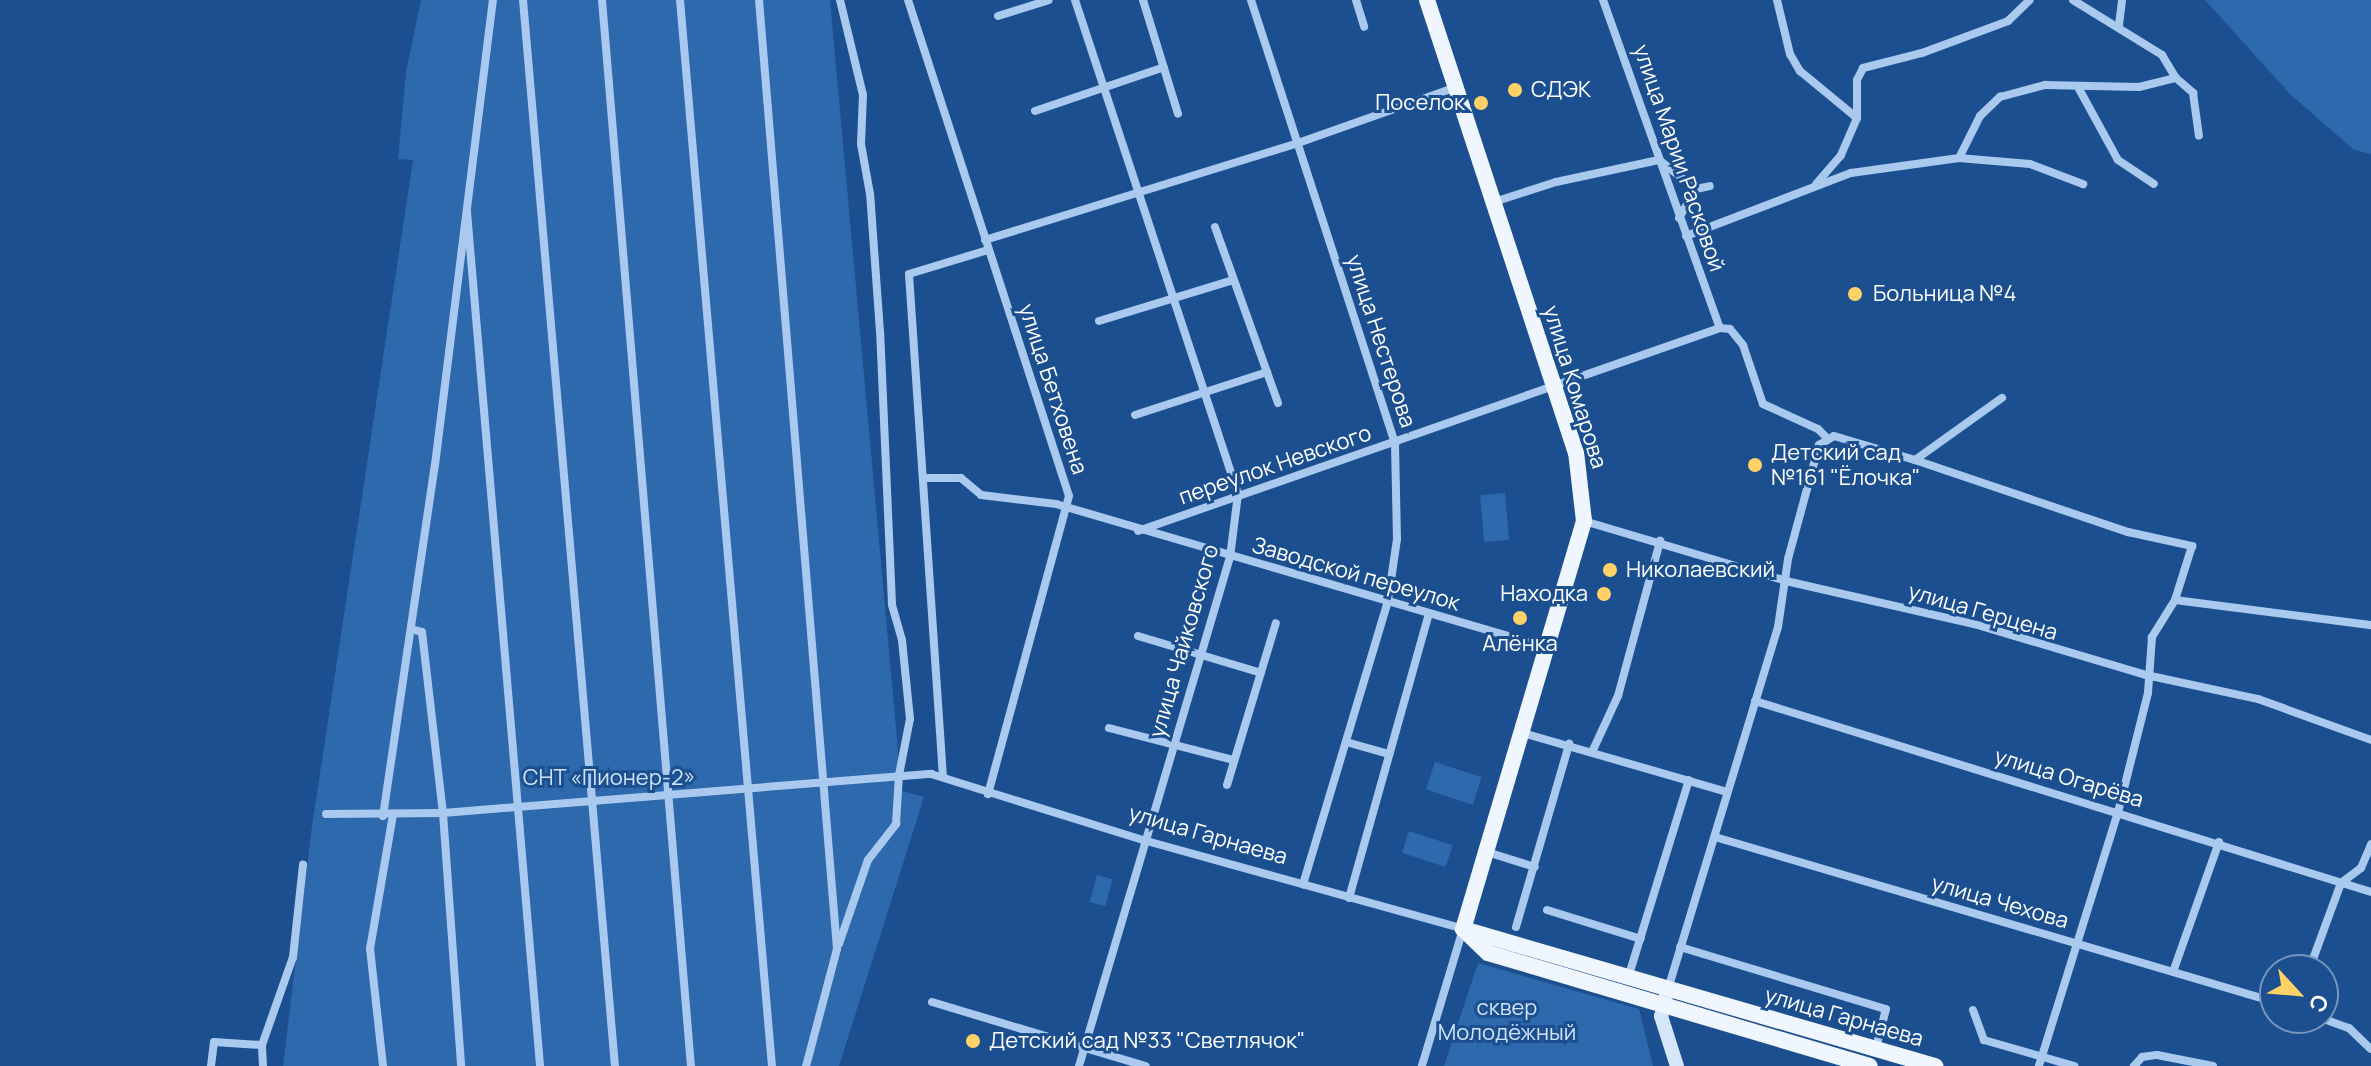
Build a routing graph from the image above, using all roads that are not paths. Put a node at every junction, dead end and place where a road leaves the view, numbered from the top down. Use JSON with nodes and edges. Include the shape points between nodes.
{"nodes":[{"id":1,"x":493,"y":0,"type":"edge"},
{"id":2,"x":523,"y":0,"type":"edge"},
{"id":3,"x":602,"y":0,"type":"edge"},
{"id":4,"x":680,"y":0,"type":"edge"},
{"id":5,"x":759,"y":0,"type":"edge"},
{"id":6,"x":840,"y":0,"type":"edge"},
{"id":7,"x":908,"y":0,"type":"edge"},
{"id":8,"x":1049,"y":0,"type":"edge"},
{"id":9,"x":1075,"y":0,"type":"edge"},
{"id":10,"x":1143,"y":0,"type":"edge"},
{"id":11,"x":1251,"y":0,"type":"edge"},
{"id":12,"x":1356,"y":0,"type":"edge"},
{"id":13,"x":1427,"y":0,"type":"edge"},
{"id":14,"x":1603,"y":0,"type":"edge"},
{"id":15,"x":1777,"y":0,"type":"edge"},
{"id":16,"x":2030,"y":0,"type":"edge"},
{"id":17,"x":2073,"y":0,"type":"edge"},
{"id":18,"x":2122,"y":0,"type":"edge"},
{"id":19,"x":998,"y":16,"type":"dead end"},
{"id":20,"x":2119,"y":25,"type":"junction"},
{"id":21,"x":1364,"y":27,"type":"dead end"},
{"id":22,"x":1164,"y":67,"type":"junction"},
{"id":23,"x":2176,"y":78,"type":"junction"},
{"id":24,"x":1457,"y":86,"type":"junction"},
{"id":25,"x":2078,"y":87,"type":"junction"},
{"id":26,"x":1104,"y":89,"type":"junction"},
{"id":27,"x":1035,"y":111,"type":"dead end"},
{"id":28,"x":1178,"y":114,"type":"dead end"},
{"id":29,"x":1857,"y":118,"type":"junction"},
{"id":30,"x":2199,"y":136,"type":"dead end"},
{"id":31,"x":1298,"y":143,"type":"junction"},
{"id":32,"x":1959,"y":158,"type":"junction"},
{"id":33,"x":1659,"y":160,"type":"junction"},
{"id":34,"x":2083,"y":184,"type":"dead end"},
{"id":35,"x":2154,"y":184,"type":"dead end"},
{"id":36,"x":1710,"y":186,"type":"dead end"},
{"id":37,"x":1696,"y":189,"type":"junction"},
{"id":38,"x":1811,"y":189,"type":"junction"},
{"id":39,"x":1139,"y":193,"type":"junction"},
{"id":40,"x":1493,"y":203,"type":"junction"},
{"id":41,"x":467,"y":212,"type":"junction"},
{"id":42,"x":1679,"y":218,"type":"junction"},
{"id":43,"x":1215,"y":227,"type":"dead end"},
{"id":44,"x":1686,"y":236,"type":"junction"},
{"id":45,"x":985,"y":240,"type":"junction"},
{"id":46,"x":988,"y":250,"type":"junction"},
{"id":47,"x":1233,"y":280,"type":"junction"},
{"id":48,"x":1173,"y":298,"type":"junction"},
{"id":49,"x":1099,"y":321,"type":"dead end"},
{"id":50,"x":1720,"y":328,"type":"junction"},
{"id":51,"x":1267,"y":372,"type":"junction"},
{"id":52,"x":1553,"y":383,"type":"junction"},
{"id":53,"x":1204,"y":391,"type":"junction"},
{"id":54,"x":2002,"y":398,"type":"dead end"},
{"id":55,"x":1278,"y":403,"type":"dead end"},
{"id":56,"x":1135,"y":415,"type":"dead end"},
{"id":57,"x":1826,"y":437,"type":"junction"},
{"id":58,"x":1395,"y":444,"type":"junction"},
{"id":59,"x":1915,"y":460,"type":"junction"},
{"id":60,"x":927,"y":478,"type":"junction"},
{"id":61,"x":1238,"y":494,"type":"junction"},
{"id":62,"x":1066,"y":510,"type":"junction"},
{"id":63,"x":1584,"y":521,"type":"junction"},
{"id":64,"x":1138,"y":531,"type":"junction"},
{"id":65,"x":1660,"y":541,"type":"junction"},
{"id":66,"x":1230,"y":557,"type":"junction"},
{"id":67,"x":1786,"y":581,"type":"junction"},
{"id":68,"x":2175,"y":600,"type":"junction"},
{"id":69,"x":1388,"y":601,"type":"junction"},
{"id":70,"x":1429,"y":614,"type":"junction"},
{"id":71,"x":1276,"y":623,"type":"dead end"},
{"id":72,"x":2371,"y":625,"type":"edge"},
{"id":73,"x":411,"y":629,"type":"junction"},
{"id":74,"x":1138,"y":636,"type":"dead end"},
{"id":75,"x":1549,"y":648,"type":"junction"},
{"id":76,"x":1200,"y":655,"type":"junction"},
{"id":77,"x":1261,"y":673,"type":"junction"},
{"id":78,"x":2146,"y":675,"type":"junction"},
{"id":79,"x":1755,"y":701,"type":"junction"},
{"id":80,"x":1109,"y":728,"type":"dead end"},
{"id":81,"x":1523,"y":733,"type":"junction"},
{"id":82,"x":2371,"y":740,"type":"edge"},
{"id":83,"x":1346,"y":742,"type":"junction"},
{"id":84,"x":1569,"y":744,"type":"junction"},
{"id":85,"x":1172,"y":746,"type":"junction"},
{"id":86,"x":1593,"y":750,"type":"junction"},
{"id":87,"x":1389,"y":754,"type":"junction"},
{"id":88,"x":1234,"y":760,"type":"junction"},
{"id":89,"x":899,"y":775,"type":"junction"},
{"id":90,"x":943,"y":777,"type":"junction"},
{"id":91,"x":1689,"y":780,"type":"junction"},
{"id":92,"x":825,"y":782,"type":"junction"},
{"id":93,"x":1227,"y":785,"type":"dead end"},
{"id":94,"x":749,"y":788,"type":"junction"},
{"id":95,"x":1727,"y":792,"type":"junction"},
{"id":96,"x":671,"y":793,"type":"junction"},
{"id":97,"x":988,"y":794,"type":"junction"},
{"id":98,"x":594,"y":801,"type":"junction"},
{"id":99,"x":521,"y":806,"type":"junction"},
{"id":100,"x":2118,"y":812,"type":"junction"},
{"id":101,"x":443,"y":813,"type":"junction"},
{"id":102,"x":326,"y":814,"type":"dead end"},
{"id":103,"x":388,"y":815,"type":"junction"},
{"id":104,"x":1715,"y":837,"type":"junction"},
{"id":105,"x":1143,"y":840,"type":"junction"},
{"id":106,"x":2219,"y":842,"type":"junction"},
{"id":107,"x":2371,"y":844,"type":"edge"},
{"id":108,"x":1487,"y":852,"type":"junction"},
{"id":109,"x":303,"y":865,"type":"dead end"},
{"id":110,"x":1535,"y":867,"type":"junction"},
{"id":111,"x":2341,"y":883,"type":"junction"},
{"id":112,"x":1303,"y":885,"type":"junction"},
{"id":113,"x":2371,"y":892,"type":"edge"},
{"id":114,"x":1349,"y":898,"type":"junction"},
{"id":115,"x":1547,"y":910,"type":"dead end"},
{"id":116,"x":1516,"y":927,"type":"dead end"},
{"id":117,"x":1463,"y":929,"type":"junction"},
{"id":118,"x":1641,"y":939,"type":"junction"},
{"id":119,"x":2080,"y":945,"type":"junction"},
{"id":120,"x":1680,"y":947,"type":"junction"},
{"id":121,"x":837,"y":949,"type":"junction"},
{"id":122,"x":2315,"y":954,"type":"edge"},
{"id":123,"x":2173,"y":972,"type":"junction"},
{"id":124,"x":1628,"y":980,"type":"junction"},
{"id":125,"x":1665,"y":997,"type":"junction"},
{"id":126,"x":2259,"y":997,"type":"edge"},
{"id":127,"x":932,"y":1002,"type":"dead end"},
{"id":128,"x":1973,"y":1010,"type":"dead end"},
{"id":129,"x":2339,"y":1024,"type":"edge"},
{"id":130,"x":262,"y":1045,"type":"junction"},
{"id":131,"x":1876,"y":1048,"type":"junction"},
{"id":132,"x":1083,"y":1049,"type":"junction"},
{"id":133,"x":2371,"y":1049,"type":"edge"},
{"id":134,"x":2041,"y":1062,"type":"edge"},
{"id":135,"x":211,"y":1066,"type":"edge"},
{"id":136,"x":263,"y":1066,"type":"edge"},
{"id":137,"x":383,"y":1066,"type":"edge"},
{"id":138,"x":461,"y":1066,"type":"edge"},
{"id":139,"x":540,"y":1066,"type":"edge"},
{"id":140,"x":615,"y":1066,"type":"edge"},
{"id":141,"x":691,"y":1066,"type":"edge"},
{"id":142,"x":772,"y":1066,"type":"edge"},
{"id":143,"x":806,"y":1066,"type":"edge"},
{"id":144,"x":1079,"y":1066,"type":"edge"},
{"id":145,"x":1146,"y":1066,"type":"edge"},
{"id":146,"x":1422,"y":1066,"type":"edge"},
{"id":147,"x":1677,"y":1066,"type":"edge"},
{"id":148,"x":1870,"y":1066,"type":"edge"},
{"id":149,"x":1936,"y":1066,"type":"edge"},
{"id":150,"x":2074,"y":1066,"type":"edge"},
{"id":151,"x":2134,"y":1066,"type":"edge"},
{"id":152,"x":2213,"y":1066,"type":"edge"}],
"edges":[{"from":1,"to":41,"type":"street"},
{"from":2,"to":98,"type":"street"},
{"from":3,"to":96,"type":"street"},
{"from":4,"to":94,"type":"street"},
{"from":5,"to":92,"type":"street"},
{"from":6,"to":89,"type":"street","via":[[863,95],[861,144],[880,332],[892,604],[902,640],[910,719]]},
{"from":7,"to":45,"type":"street","name":"улица Бетховена"},
{"from":8,"to":19,"type":"street"},
{"from":9,"to":26,"type":"street","name":"улица Чайковского"},
{"from":10,"to":22,"type":"street"},
{"from":11,"to":31,"type":"street","name":"улица Нестерова"},
{"from":12,"to":21,"type":"street"},
{"from":13,"to":24,"type":"main road","name":"улица Комарова"},
{"from":14,"to":33,"type":"street","name":"улица Марии Расковой"},
{"from":15,"to":29,"type":"street","via":[[1790,54],[1800,71]]},
{"from":16,"to":29,"type":"street","via":[[2008,21],[1863,68],[1857,80]]},
{"from":17,"to":20,"type":"street"},
{"from":18,"to":20,"type":"street"},
{"from":20,"to":23,"type":"street","via":[[2162,55]]},
{"from":22,"to":26,"type":"street"},
{"from":22,"to":28,"type":"street"},
{"from":23,"to":25,"type":"street","via":[[2139,87]]},
{"from":23,"to":30,"type":"street","via":[[2193,93]]},
{"from":24,"to":31,"type":"street"},
{"from":24,"to":40,"type":"main road","name":"улица Комарова"},
{"from":25,"to":32,"type":"street","via":[[2045,85],[1989,103]]},
{"from":25,"to":35,"type":"street","via":[[2118,160]]},
{"from":26,"to":27,"type":"street"},
{"from":26,"to":39,"type":"street","name":"улица Чайковского"},
{"from":29,"to":38,"type":"street","via":[[1841,155]]},
{"from":31,"to":39,"type":"street"},
{"from":31,"to":58,"type":"street","name":"улица Нестерова"},
{"from":32,"to":34,"type":"street","via":[[2030,164]]},
{"from":32,"to":38,"type":"street","via":[[1873,168]]},
{"from":33,"to":37,"type":"street"},
{"from":33,"to":40,"type":"street","via":[[1556,182]]},
{"from":33,"to":42,"type":"street","name":"улица Марии Расковой"},
{"from":36,"to":37,"type":"street"},
{"from":37,"to":42,"type":"street"},
{"from":38,"to":44,"type":"street"},
{"from":39,"to":45,"type":"street"},
{"from":39,"to":48,"type":"street","name":"улица Чайковского"},
{"from":40,"to":52,"type":"main road","name":"улица Комарова"},
{"from":41,"to":73,"type":"street"},
{"from":41,"to":99,"type":"street"},
{"from":42,"to":44,"type":"street","name":"улица Марии Расковой"},
{"from":43,"to":47,"type":"street"},
{"from":44,"to":50,"type":"street","name":"улица Марии Расковой"},
{"from":45,"to":46,"type":"street","name":"улица Бетховена"},
{"from":46,"to":60,"type":"street","via":[[909,274]]},
{"from":46,"to":62,"type":"street","name":"улица Бетховена","via":[[1069,496]]},
{"from":47,"to":48,"type":"street"},
{"from":47,"to":51,"type":"street"},
{"from":48,"to":49,"type":"street"},
{"from":48,"to":53,"type":"street","name":"улица Чайковского"},
{"from":50,"to":52,"type":"street","name":"переулок Невского"},
{"from":50,"to":57,"type":"street","via":[[1738,335],[1763,404]]},
{"from":51,"to":53,"type":"street"},
{"from":51,"to":55,"type":"street"},
{"from":52,"to":58,"type":"street","name":"переулок Невского"},
{"from":52,"to":63,"type":"main road","name":"улица Комарова","via":[[1576,452]]},
{"from":53,"to":56,"type":"street"},
{"from":53,"to":61,"type":"street","name":"улица Чайковского"},
{"from":54,"to":59,"type":"street"},
{"from":57,"to":59,"type":"street"},
{"from":57,"to":67,"type":"street","via":[[1816,454]]},
{"from":58,"to":61,"type":"street","name":"переулок Невского"},
{"from":58,"to":69,"type":"street","name":"улица Нестерова","via":[[1397,539]]},
{"from":59,"to":68,"type":"street","via":[[2128,532],[2192,546]]},
{"from":60,"to":62,"type":"street","name":"Заводской переулок","via":[[961,478],[981,495],[1056,504]]},
{"from":60,"to":90,"type":"street"},
{"from":61,"to":64,"type":"street","name":"переулок Невского"},
{"from":61,"to":66,"type":"street","name":"улица Чайковского"},
{"from":62,"to":64,"type":"street","name":"Заводской переулок"},
{"from":62,"to":97,"type":"street","name":"улица Бетховена"},
{"from":63,"to":65,"type":"street","name":"улица Герцена"},
{"from":63,"to":75,"type":"main road","name":"улица Комарова"},
{"from":64,"to":66,"type":"street","name":"Заводской переулок"},
{"from":65,"to":67,"type":"street","name":"улица Герцена"},
{"from":65,"to":86,"type":"street","via":[[1618,696]]},
{"from":66,"to":69,"type":"street","name":"Заводской переулок"},
{"from":66,"to":76,"type":"street","name":"улица Чайковского"},
{"from":67,"to":78,"type":"street","name":"улица Герцена","via":[[1974,624]]},
{"from":67,"to":79,"type":"street","via":[[1784,605]]},
{"from":68,"to":72,"type":"street"},
{"from":68,"to":78,"type":"street","via":[[2152,637]]},
{"from":69,"to":70,"type":"street","name":"Заводской переулок"},
{"from":69,"to":83,"type":"street","name":"улица Нестерова"},
{"from":70,"to":75,"type":"street","name":"Заводской переулок"},
{"from":70,"to":87,"type":"street"},
{"from":71,"to":77,"type":"street"},
{"from":73,"to":101,"type":"street","via":[[422,632]]},
{"from":73,"to":103,"type":"street"},
{"from":74,"to":76,"type":"street"},
{"from":75,"to":81,"type":"main road","name":"улица Комарова"},
{"from":76,"to":77,"type":"street"},
{"from":76,"to":85,"type":"street","name":"улица Чайковского"},
{"from":77,"to":88,"type":"street"},
{"from":78,"to":82,"type":"street","name":"улица Герцена","via":[[2299,711]]},
{"from":78,"to":100,"type":"street","via":[[2148,693]]},
{"from":79,"to":95,"type":"street"},
{"from":79,"to":100,"type":"street","name":"улица Огарёва"},
{"from":80,"to":85,"type":"street"},
{"from":81,"to":84,"type":"street"},
{"from":81,"to":108,"type":"main road","name":"улица Комарова"},
{"from":83,"to":87,"type":"street"},
{"from":83,"to":112,"type":"street","name":"улица Нестерова"},
{"from":84,"to":86,"type":"street"},
{"from":84,"to":110,"type":"street"},
{"from":85,"to":88,"type":"street"},
{"from":85,"to":105,"type":"street","name":"улица Чайковского"},
{"from":86,"to":91,"type":"street"},
{"from":87,"to":114,"type":"street"},
{"from":88,"to":93,"type":"street"},
{"from":89,"to":90,"type":"street","name":"улица Гарнаева"},
{"from":89,"to":92,"type":"street","name":"улица Гарнаева"},
{"from":89,"to":121,"type":"street","via":[[896,824],[868,860]]},
{"from":90,"to":97,"type":"street","name":"улица Гарнаева"},
{"from":91,"to":95,"type":"street"},
{"from":91,"to":118,"type":"street"},
{"from":92,"to":94,"type":"street","name":"улица Гарнаева"},
{"from":92,"to":121,"type":"street"},
{"from":94,"to":96,"type":"street","name":"улица Гарнаева"},
{"from":94,"to":142,"type":"street"},
{"from":95,"to":104,"type":"street"},
{"from":96,"to":98,"type":"street","name":"улица Гарнаева"},
{"from":96,"to":141,"type":"street"},
{"from":97,"to":105,"type":"street","name":"улица Гарнаева"},
{"from":98,"to":99,"type":"street","name":"улица Гарнаева"},
{"from":98,"to":140,"type":"street"},
{"from":99,"to":101,"type":"street","name":"улица Гарнаева"},
{"from":99,"to":139,"type":"street"},
{"from":100,"to":106,"type":"street","name":"улица Огарёва"},
{"from":100,"to":119,"type":"street"},
{"from":101,"to":103,"type":"street","name":"улица Гарнаева"},
{"from":101,"to":138,"type":"street"},
{"from":102,"to":103,"type":"street","name":"улица Гарнаева"},
{"from":103,"to":137,"type":"street","via":[[370,949]]},
{"from":104,"to":119,"type":"street","name":"улица Чехова"},
{"from":104,"to":120,"type":"street"},
{"from":105,"to":112,"type":"street","name":"улица Гарнаева"},
{"from":105,"to":132,"type":"street","name":"улица Чайковского"},
{"from":106,"to":111,"type":"street","name":"улица Огарёва"},
{"from":106,"to":123,"type":"street"},
{"from":107,"to":111,"type":"street","via":[[2361,868]]},
{"from":108,"to":110,"type":"street"},
{"from":108,"to":117,"type":"main road","name":"улица Комарова"},
{"from":109,"to":130,"type":"street","via":[[288,983]]},
{"from":110,"to":116,"type":"street"},
{"from":111,"to":113,"type":"street","name":"улица Огарёва"},
{"from":111,"to":122,"type":"street"},
{"from":112,"to":114,"type":"street","name":"улица Гарнаева"},
{"from":114,"to":117,"type":"street","name":"улица Гарнаева"},
{"from":115,"to":118,"type":"street"},
{"from":117,"to":124,"type":"main road","name":"улица Гарнаева"},
{"from":117,"to":125,"type":"main road","name":"улица Гарнаева","via":[[1488,953]]},
{"from":117,"to":146,"type":"street"},
{"from":118,"to":124,"type":"street"},
{"from":119,"to":123,"type":"street","name":"улица Чехова"},
{"from":119,"to":134,"type":"street"},
{"from":120,"to":125,"type":"street"},
{"from":120,"to":131,"type":"street","via":[[1886,1009]]},
{"from":121,"to":143,"type":"street"},
{"from":123,"to":126,"type":"street","name":"улица Чехова"},
{"from":124,"to":125,"type":"main road","name":"улица Гарнаева"},
{"from":125,"to":131,"type":"main road","name":"улица Гарнаева"},
{"from":125,"to":147,"type":"street","via":[[1661,1016]]},
{"from":125,"to":148,"type":"main road","name":"улица Гарнаева"},
{"from":127,"to":132,"type":"street"},
{"from":128,"to":134,"type":"street","via":[[1984,1040]]},
{"from":129,"to":133,"type":"street"},
{"from":130,"to":135,"type":"street","via":[[214,1042]]},
{"from":130,"to":136,"type":"street"},
{"from":131,"to":149,"type":"main road","name":"улица Гарнаева"},
{"from":132,"to":144,"type":"street","name":"улица Чайковского"},
{"from":132,"to":145,"type":"street"},
{"from":134,"to":150,"type":"street"},
{"from":151,"to":152,"type":"street","via":[[2142,1057],[2157,1055]]}]}
